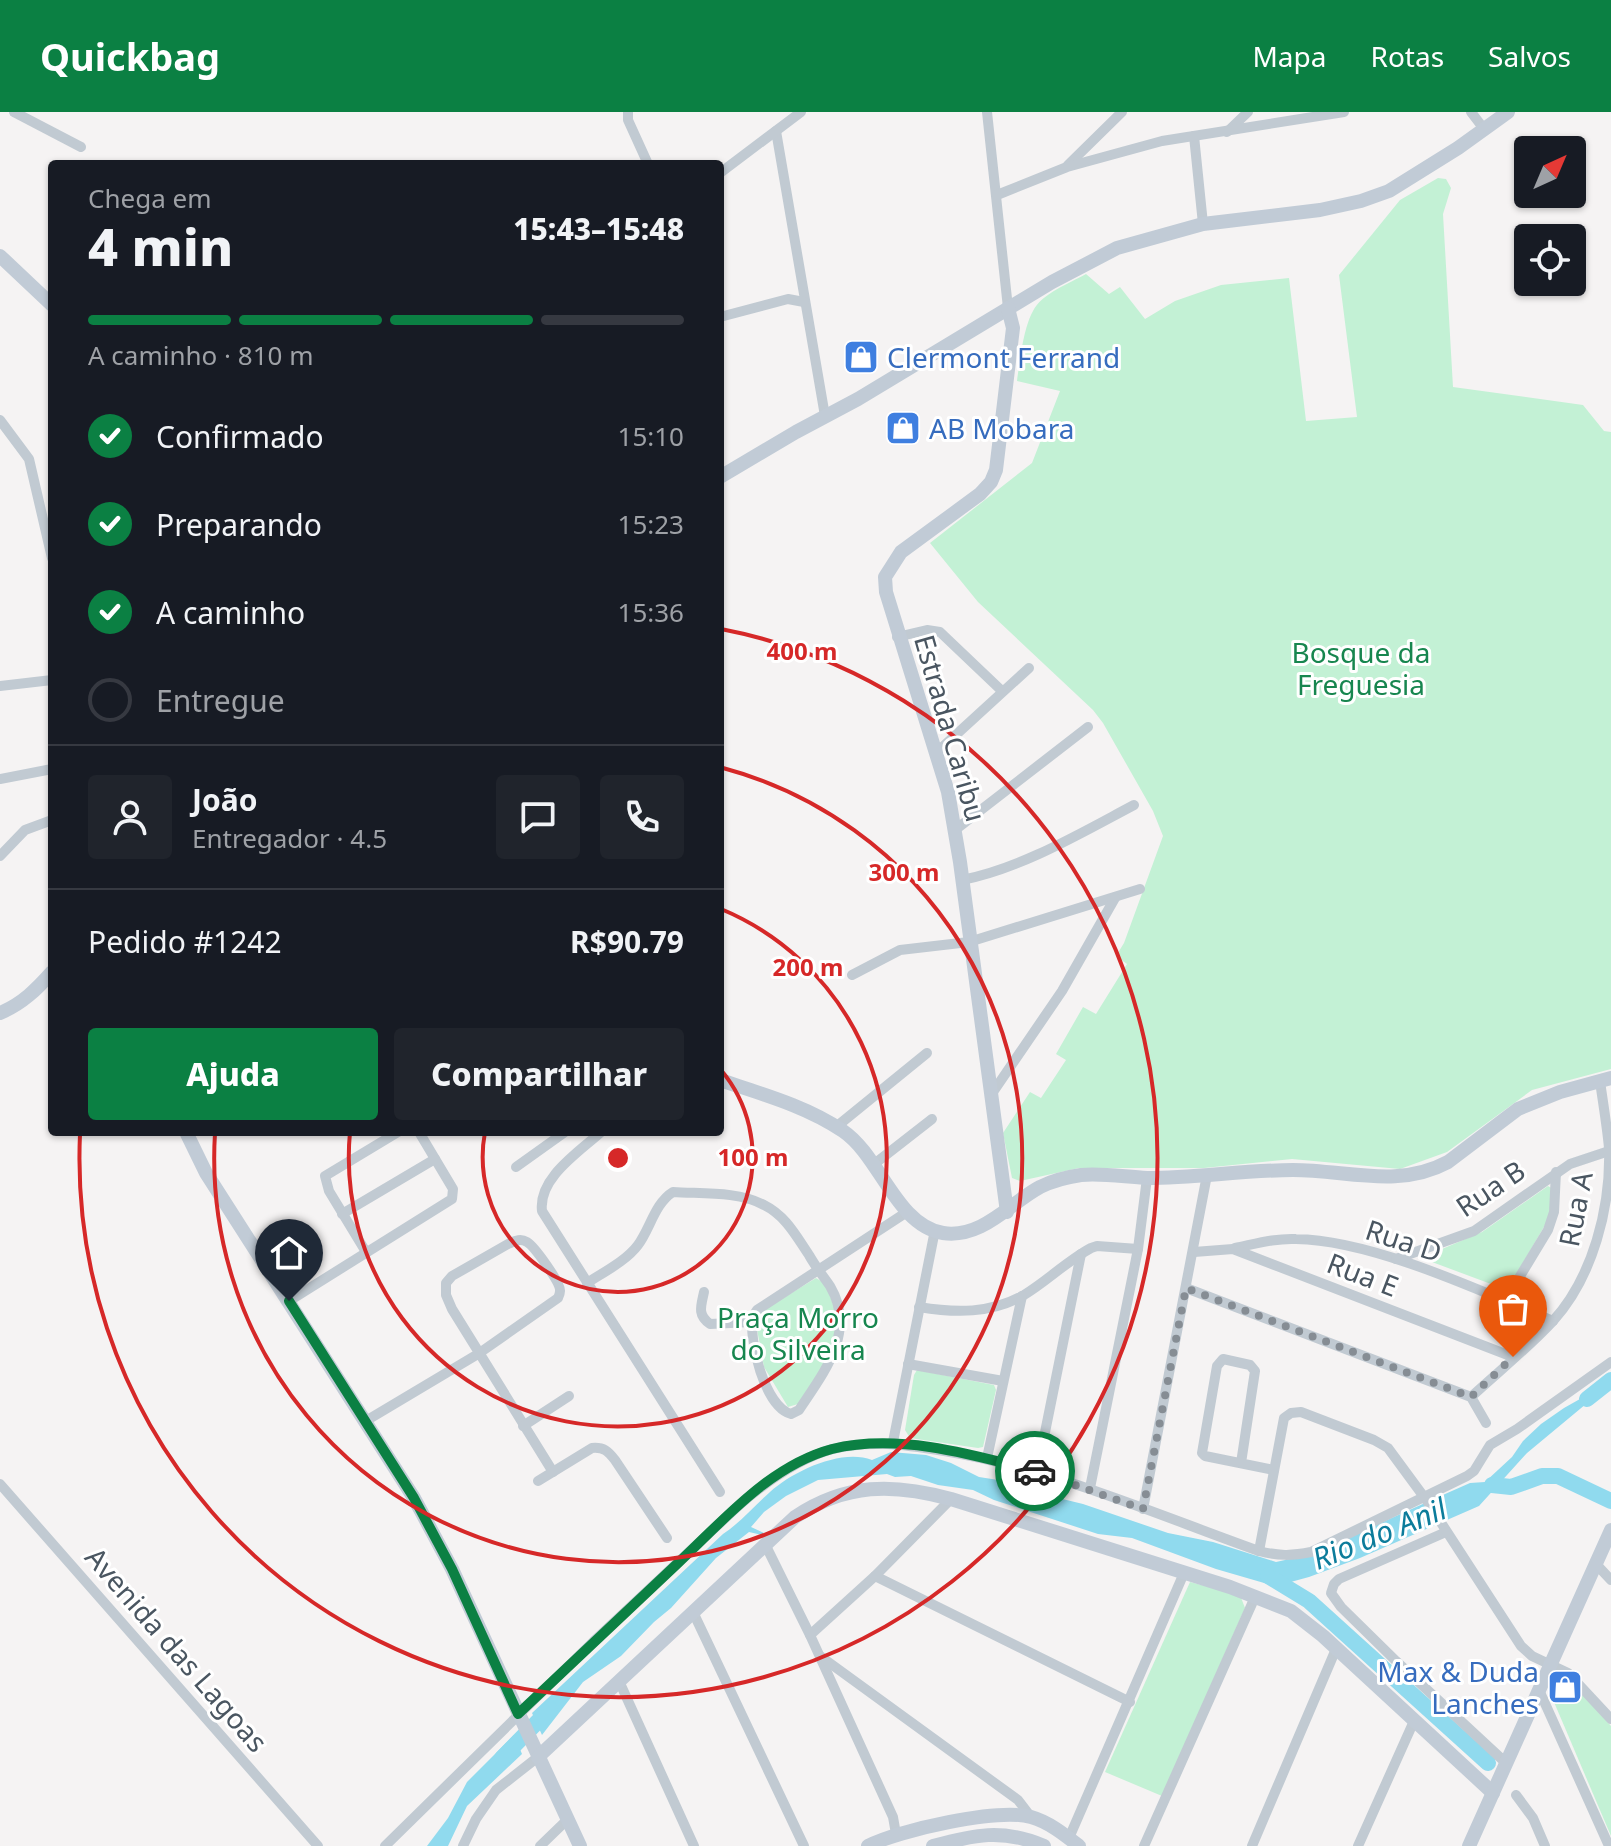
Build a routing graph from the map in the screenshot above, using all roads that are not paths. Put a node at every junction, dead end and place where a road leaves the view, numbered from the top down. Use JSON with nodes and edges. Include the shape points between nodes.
{"nodes":[{"id":1,"x":14,"y":112,"type":"edge"},
{"id":2,"x":628,"y":112,"type":"edge"},
{"id":3,"x":801,"y":112,"type":"edge"},
{"id":4,"x":987,"y":112,"type":"edge"},
{"id":5,"x":1122,"y":112,"type":"edge"},
{"id":6,"x":1248,"y":112,"type":"edge"},
{"id":7,"x":1344,"y":112,"type":"edge"},
{"id":8,"x":1471,"y":112,"type":"edge"},
{"id":9,"x":1508,"y":112,"type":"edge"},
{"id":10,"x":1484,"y":129,"type":"junction"},
{"id":11,"x":776,"y":131,"type":"junction"},
{"id":12,"x":1227,"y":132,"type":"junction"},
{"id":13,"x":1194,"y":136,"type":"junction"},
{"id":14,"x":81,"y":147,"type":"dead end"},
{"id":15,"x":646,"y":160,"type":"edge"},
{"id":16,"x":1067,"y":167,"type":"junction"},
{"id":17,"x":724,"y":170,"type":"edge"},
{"id":18,"x":997,"y":195,"type":"junction"},
{"id":19,"x":1203,"y":224,"type":"junction"},
{"id":20,"x":0,"y":256,"type":"edge"},
{"id":21,"x":801,"y":284,"type":"junction"},
{"id":22,"x":788,"y":299,"type":"junction"},
{"id":23,"x":48,"y":301,"type":"edge"},
{"id":24,"x":804,"y":302,"type":"junction"},
{"id":25,"x":1008,"y":308,"type":"junction"},
{"id":26,"x":724,"y":316,"type":"edge"},
{"id":27,"x":825,"y":416,"type":"junction"},
{"id":28,"x":2,"y":426,"type":"edge"},
{"id":29,"x":724,"y":475,"type":"edge"},
{"id":30,"x":48,"y":541,"type":"edge"},
{"id":31,"x":897,"y":637,"type":"junction"},
{"id":32,"x":1029,"y":668,"type":"dead end"},
{"id":33,"x":48,"y":680,"type":"edge"},
{"id":34,"x":0,"y":686,"type":"edge"},
{"id":35,"x":1002,"y":691,"type":"junction"},
{"id":36,"x":1088,"y":727,"type":"dead end"},
{"id":37,"x":936,"y":753,"type":"junction"},
{"id":38,"x":48,"y":770,"type":"edge"},
{"id":39,"x":0,"y":779,"type":"edge"},
{"id":40,"x":1134,"y":805,"type":"dead end"},
{"id":41,"x":48,"y":821,"type":"edge"},
{"id":42,"x":955,"y":830,"type":"junction"},
{"id":43,"x":0,"y":856,"type":"edge"},
{"id":44,"x":962,"y":880,"type":"junction"},
{"id":45,"x":1140,"y":889,"type":"dead end"},
{"id":46,"x":1115,"y":898,"type":"junction"},
{"id":47,"x":969,"y":942,"type":"junction"},
{"id":48,"x":852,"y":975,"type":"dead end"},
{"id":49,"x":48,"y":976,"type":"edge"},
{"id":50,"x":0,"y":1013,"type":"edge"},
{"id":51,"x":927,"y":1053,"type":"dead end"},
{"id":52,"x":1606,"y":1080,"type":"edge"},
{"id":53,"x":724,"y":1081,"type":"edge"},
{"id":54,"x":991,"y":1095,"type":"junction"},
{"id":55,"x":932,"y":1119,"type":"dead end"},
{"id":56,"x":836,"y":1127,"type":"junction"},
{"id":57,"x":188,"y":1136,"type":"edge"},
{"id":58,"x":391,"y":1136,"type":"edge"},
{"id":59,"x":421,"y":1136,"type":"edge"},
{"id":60,"x":559,"y":1136,"type":"edge"},
{"id":61,"x":597,"y":1136,"type":"edge"},
{"id":62,"x":1609,"y":1151,"type":"junction"},
{"id":63,"x":435,"y":1159,"type":"junction"},
{"id":64,"x":873,"y":1165,"type":"junction"},
{"id":65,"x":516,"y":1167,"type":"dead end"},
{"id":66,"x":1556,"y":1172,"type":"junction"},
{"id":67,"x":1207,"y":1175,"type":"junction"},
{"id":68,"x":1147,"y":1178,"type":"junction"},
{"id":69,"x":907,"y":1212,"type":"junction"},
{"id":70,"x":1007,"y":1212,"type":"junction"},
{"id":71,"x":342,"y":1214,"type":"junction"},
{"id":72,"x":935,"y":1230,"type":"junction"},
{"id":73,"x":1138,"y":1249,"type":"junction"},
{"id":74,"x":1233,"y":1249,"type":"junction"},
{"id":75,"x":366,"y":1252,"type":"junction"},
{"id":76,"x":1194,"y":1252,"type":"junction"},
{"id":77,"x":1081,"y":1254,"type":"junction"},
{"id":78,"x":1396,"y":1259,"type":"junction"},
{"id":79,"x":818,"y":1271,"type":"junction"},
{"id":80,"x":587,"y":1283,"type":"junction"},
{"id":81,"x":1186,"y":1288,"type":"junction"},
{"id":82,"x":704,"y":1292,"type":"dead end"},
{"id":83,"x":1022,"y":1296,"type":"junction"},
{"id":84,"x":289,"y":1301,"type":"junction"},
{"id":85,"x":1505,"y":1301,"type":"junction"},
{"id":86,"x":919,"y":1307,"type":"junction"},
{"id":87,"x":1553,"y":1321,"type":"junction"},
{"id":88,"x":751,"y":1322,"type":"junction"},
{"id":89,"x":478,"y":1354,"type":"junction"},
{"id":90,"x":1513,"y":1357,"type":"junction"},
{"id":91,"x":1611,"y":1362,"type":"edge"},
{"id":92,"x":908,"y":1364,"type":"junction"},
{"id":93,"x":1003,"y":1381,"type":"junction"},
{"id":94,"x":569,"y":1396,"type":"dead end"},
{"id":95,"x":1471,"y":1397,"type":"junction"},
{"id":96,"x":364,"y":1422,"type":"junction"},
{"id":97,"x":1486,"y":1423,"type":"dead end"},
{"id":98,"x":523,"y":1426,"type":"junction"},
{"id":99,"x":893,"y":1442,"type":"junction"},
{"id":100,"x":987,"y":1458,"type":"junction"},
{"id":101,"x":1241,"y":1463,"type":"junction"},
{"id":102,"x":1274,"y":1470,"type":"junction"},
{"id":103,"x":553,"y":1472,"type":"junction"},
{"id":104,"x":1037,"y":1472,"type":"junction"},
{"id":105,"x":538,"y":1481,"type":"dead end"},
{"id":106,"x":0,"y":1484,"type":"edge"},
{"id":107,"x":1090,"y":1488,"type":"junction"},
{"id":108,"x":720,"y":1492,"type":"dead end"},
{"id":109,"x":951,"y":1499,"type":"junction"},
{"id":110,"x":1426,"y":1500,"type":"junction"},
{"id":111,"x":1143,"y":1509,"type":"junction"},
{"id":112,"x":1443,"y":1528,"type":"junction"},
{"id":113,"x":1611,"y":1530,"type":"edge"},
{"id":114,"x":667,"y":1538,"type":"dead end"},
{"id":115,"x":765,"y":1544,"type":"junction"},
{"id":116,"x":1259,"y":1551,"type":"junction"},
{"id":117,"x":1595,"y":1563,"type":"junction"},
{"id":118,"x":1184,"y":1573,"type":"junction"},
{"id":119,"x":875,"y":1576,"type":"junction"},
{"id":120,"x":1611,"y":1580,"type":"edge"},
{"id":121,"x":1255,"y":1597,"type":"junction"},
{"id":122,"x":693,"y":1612,"type":"junction"},
{"id":123,"x":810,"y":1635,"type":"junction"},
{"id":124,"x":1336,"y":1649,"type":"junction"},
{"id":125,"x":820,"y":1656,"type":"junction"},
{"id":126,"x":1549,"y":1664,"type":"junction"},
{"id":127,"x":619,"y":1681,"type":"junction"},
{"id":128,"x":1539,"y":1690,"type":"junction"},
{"id":129,"x":1130,"y":1702,"type":"junction"},
{"id":130,"x":520,"y":1718,"type":"junction"},
{"id":131,"x":1611,"y":1719,"type":"edge"},
{"id":132,"x":1414,"y":1721,"type":"junction"},
{"id":133,"x":536,"y":1754,"type":"junction"},
{"id":134,"x":1506,"y":1763,"type":"junction"},
{"id":135,"x":1493,"y":1793,"type":"junction"},
{"id":136,"x":1516,"y":1795,"type":"dead end"},
{"id":137,"x":1031,"y":1817,"type":"junction"},
{"id":138,"x":568,"y":1819,"type":"junction"},
{"id":139,"x":895,"y":1840,"type":"edge"},
{"id":140,"x":1074,"y":1842,"type":"edge"},
{"id":141,"x":318,"y":1846,"type":"edge"},
{"id":142,"x":385,"y":1846,"type":"edge"},
{"id":143,"x":463,"y":1846,"type":"edge"},
{"id":144,"x":540,"y":1846,"type":"edge"},
{"id":145,"x":580,"y":1846,"type":"edge"},
{"id":146,"x":694,"y":1846,"type":"edge"},
{"id":147,"x":804,"y":1846,"type":"edge"},
{"id":148,"x":868,"y":1846,"type":"edge"},
{"id":149,"x":933,"y":1846,"type":"edge"},
{"id":150,"x":1044,"y":1846,"type":"edge"},
{"id":151,"x":1144,"y":1846,"type":"edge"},
{"id":152,"x":1252,"y":1846,"type":"edge"},
{"id":153,"x":1358,"y":1846,"type":"edge"},
{"id":154,"x":1469,"y":1846,"type":"edge"},
{"id":155,"x":1545,"y":1846,"type":"edge"},
{"id":156,"x":1609,"y":1846,"type":"edge"}],
"edges":[{"from":1,"to":14,"type":"street"},
{"from":2,"to":15,"type":"street"},
{"from":3,"to":11,"type":"street"},
{"from":4,"to":18,"type":"street"},
{"from":5,"to":16,"type":"street"},
{"from":6,"to":12,"type":"street"},
{"from":7,"to":12,"type":"street"},
{"from":8,"to":10,"type":"street"},
{"from":9,"to":10,"type":"street"},
{"from":10,"to":19,"type":"street","via":[[1389,191],[1361,201]]},
{"from":11,"to":17,"type":"street"},
{"from":11,"to":21,"type":"street"},
{"from":12,"to":13,"type":"street"},
{"from":13,"to":16,"type":"street"},
{"from":13,"to":19,"type":"street"},
{"from":16,"to":18,"type":"street"},
{"from":18,"to":25,"type":"street"},
{"from":19,"to":25,"type":"street","via":[[1117,248]]},
{"from":20,"to":23,"type":"street"},
{"from":21,"to":22,"type":"street"},
{"from":21,"to":24,"type":"street"},
{"from":22,"to":24,"type":"street"},
{"from":22,"to":26,"type":"street"},
{"from":24,"to":27,"type":"street"},
{"from":25,"to":27,"type":"street"},
{"from":25,"to":31,"type":"street","name":"Estrada Caribu","via":[[1013,328],[996,470],[980,494],[912,542],[891,565],[886,592]]},
{"from":27,"to":29,"type":"street"},
{"from":28,"to":30,"type":"street","via":[[29,459]]},
{"from":31,"to":35,"type":"street","via":[[940,632]]},
{"from":31,"to":37,"type":"street","name":"Estrada Caribu"},
{"from":32,"to":35,"type":"street"},
{"from":33,"to":34,"type":"street"},
{"from":35,"to":37,"type":"street"},
{"from":36,"to":42,"type":"street"},
{"from":37,"to":42,"type":"street","name":"Estrada Caribu"},
{"from":38,"to":39,"type":"street"},
{"from":40,"to":44,"type":"street","via":[[1003,869]]},
{"from":41,"to":43,"type":"street","via":[[25,830]]},
{"from":42,"to":44,"type":"street","name":"Estrada Caribu"},
{"from":44,"to":47,"type":"street","name":"Estrada Caribu"},
{"from":45,"to":46,"type":"street"},
{"from":46,"to":47,"type":"street"},
{"from":46,"to":54,"type":"street","via":[[1062,991]]},
{"from":47,"to":48,"type":"street","via":[[900,950]]},
{"from":47,"to":54,"type":"street","name":"Estrada Caribu"},
{"from":49,"to":50,"type":"street","via":[[20,1004]]},
{"from":51,"to":56,"type":"street"},
{"from":52,"to":62,"type":"street","name":"Rua A"},
{"from":52,"to":67,"type":"street","via":[[1527,1104],[1457,1157],[1422,1173],[1387,1178],[1301,1170]]},
{"from":53,"to":56,"type":"street","via":[[778,1099]]},
{"from":54,"to":70,"type":"street","name":"Estrada Caribu"},
{"from":55,"to":64,"type":"street"},
{"from":56,"to":64,"type":"street"},
{"from":57,"to":84,"type":"street"},
{"from":58,"to":71,"type":"street","via":[[325,1176]]},
{"from":59,"to":63,"type":"street"},
{"from":60,"to":65,"type":"street"},
{"from":61,"to":80,"type":"street","via":[[560,1170],[541,1202],[550,1227]]},
{"from":62,"to":66,"type":"street","name":"Rua B"},
{"from":62,"to":87,"type":"street","name":"Rua A","via":[[1608,1185],[1594,1251]]},
{"from":63,"to":71,"type":"street"},
{"from":63,"to":75,"type":"street","via":[[453,1189],[452,1199]]},
{"from":64,"to":69,"type":"street"},
{"from":66,"to":78,"type":"street","name":"Rua B","via":[[1482,1227]]},
{"from":66,"to":85,"type":"street","via":[[1548,1230]]},
{"from":67,"to":68,"type":"street"},
{"from":67,"to":76,"type":"street"},
{"from":68,"to":70,"type":"street","via":[[1063,1178],[1037,1188]]},
{"from":68,"to":73,"type":"street"},
{"from":69,"to":72,"type":"street"},
{"from":69,"to":79,"type":"street"},
{"from":70,"to":72,"type":"street","via":[[958,1233]]},
{"from":71,"to":75,"type":"street"},
{"from":72,"to":86,"type":"street"},
{"from":73,"to":77,"type":"street","via":[[1097,1246]]},
{"from":73,"to":107,"type":"street"},
{"from":74,"to":76,"type":"street","name":"Rua E"},
{"from":74,"to":78,"type":"street","name":"Rua D","via":[[1301,1239]]},
{"from":74,"to":90,"type":"street","name":"Rua E"},
{"from":75,"to":84,"type":"street"},
{"from":76,"to":81,"type":"street"},
{"from":77,"to":83,"type":"street"},
{"from":77,"to":104,"type":"street"},
{"from":78,"to":85,"type":"street","name":"Rua D"},
{"from":79,"to":80,"type":"street","via":[[787,1221],[763,1204],[673,1192],[638,1245]]},
{"from":79,"to":88,"type":"street","via":[[757,1310]]},
{"from":79,"to":88,"type":"street","via":[[838,1306],[838,1342],[824,1372],[791,1414],[779,1408],[758,1366]]},
{"from":80,"to":108,"type":"street"},
{"from":81,"to":95,"type":"street"},
{"from":81,"to":111,"type":"street"},
{"from":82,"to":88,"type":"street","via":[[700,1311],[710,1324]]},
{"from":83,"to":86,"type":"street","via":[[974,1311]]},
{"from":83,"to":93,"type":"street"},
{"from":84,"to":96,"type":"street"},
{"from":85,"to":87,"type":"street","name":"Rua D"},
{"from":86,"to":92,"type":"street"},
{"from":87,"to":90,"type":"street","name":"Rua A"},
{"from":89,"to":89,"type":"street","via":[[553,1304],[561,1292],[526,1240],[508,1244],[446,1283],[446,1295]]},
{"from":89,"to":96,"type":"street"},
{"from":89,"to":98,"type":"street"},
{"from":90,"to":95,"type":"street","name":"Rua A"},
{"from":91,"to":110,"type":"street","via":[[1490,1445],[1471,1474]]},
{"from":92,"to":93,"type":"street"},
{"from":92,"to":99,"type":"street"},
{"from":93,"to":100,"type":"street"},
{"from":94,"to":98,"type":"street"},
{"from":95,"to":97,"type":"street"},
{"from":96,"to":130,"type":"street","via":[[452,1569]]},
{"from":98,"to":103,"type":"street"},
{"from":99,"to":100,"type":"street"},
{"from":99,"to":130,"type":"street","via":[[853,1445],[814,1456],[757,1489]]},
{"from":100,"to":104,"type":"street"},
{"from":101,"to":101,"type":"street","via":[[1255,1371],[1223,1359],[1217,1366],[1202,1451]]},
{"from":101,"to":102,"type":"street"},
{"from":102,"to":110,"type":"street","via":[[1281,1422],[1301,1412],[1382,1444]]},
{"from":102,"to":116,"type":"street"},
{"from":103,"to":105,"type":"street"},
{"from":103,"to":114,"type":"street","via":[[592,1448],[608,1451]]},
{"from":104,"to":107,"type":"street"},
{"from":106,"to":141,"type":"street","name":"Avenida das Lagoas"},
{"from":107,"to":111,"type":"street"},
{"from":109,"to":115,"type":"street","via":[[896,1488],[849,1493],[811,1506]]},
{"from":109,"to":118,"type":"street"},
{"from":109,"to":119,"type":"street"},
{"from":110,"to":112,"type":"street"},
{"from":110,"to":116,"type":"street","via":[[1311,1552],[1285,1556]]},
{"from":111,"to":116,"type":"street"},
{"from":112,"to":126,"type":"street","via":[[1521,1646]]},
{"from":112,"to":134,"type":"street","via":[[1339,1579],[1331,1589],[1352,1618]]},
{"from":113,"to":117,"type":"street"},
{"from":115,"to":122,"type":"street"},
{"from":115,"to":123,"type":"street"},
{"from":117,"to":120,"type":"street"},
{"from":117,"to":126,"type":"street"},
{"from":118,"to":121,"type":"street"},
{"from":118,"to":129,"type":"street"},
{"from":119,"to":123,"type":"street"},
{"from":119,"to":129,"type":"street"},
{"from":121,"to":124,"type":"street","via":[[1291,1611]]},
{"from":121,"to":151,"type":"street"},
{"from":122,"to":127,"type":"street"},
{"from":122,"to":147,"type":"street"},
{"from":123,"to":125,"type":"street"},
{"from":124,"to":132,"type":"street"},
{"from":124,"to":152,"type":"street"},
{"from":125,"to":137,"type":"street","via":[[1018,1800]]},
{"from":125,"to":139,"type":"street","via":[[893,1817]]},
{"from":126,"to":128,"type":"street"},
{"from":126,"to":131,"type":"street","via":[[1568,1673]]},
{"from":127,"to":133,"type":"street"},
{"from":127,"to":146,"type":"street"},
{"from":128,"to":134,"type":"street"},
{"from":128,"to":156,"type":"street"},
{"from":129,"to":140,"type":"street"},
{"from":130,"to":133,"type":"street"},
{"from":130,"to":142,"type":"street"},
{"from":132,"to":135,"type":"street"},
{"from":132,"to":153,"type":"street"},
{"from":133,"to":138,"type":"street"},
{"from":133,"to":143,"type":"street","via":[[496,1790]]},
{"from":134,"to":135,"type":"street"},
{"from":135,"to":154,"type":"street"},
{"from":136,"to":155,"type":"street"},
{"from":137,"to":139,"type":"street","via":[[916,1828]]},
{"from":137,"to":140,"type":"street"},
{"from":138,"to":144,"type":"street"},
{"from":138,"to":145,"type":"street"},
{"from":139,"to":148,"type":"street"},
{"from":149,"to":150,"type":"street","via":[[987,1834]]}]}
